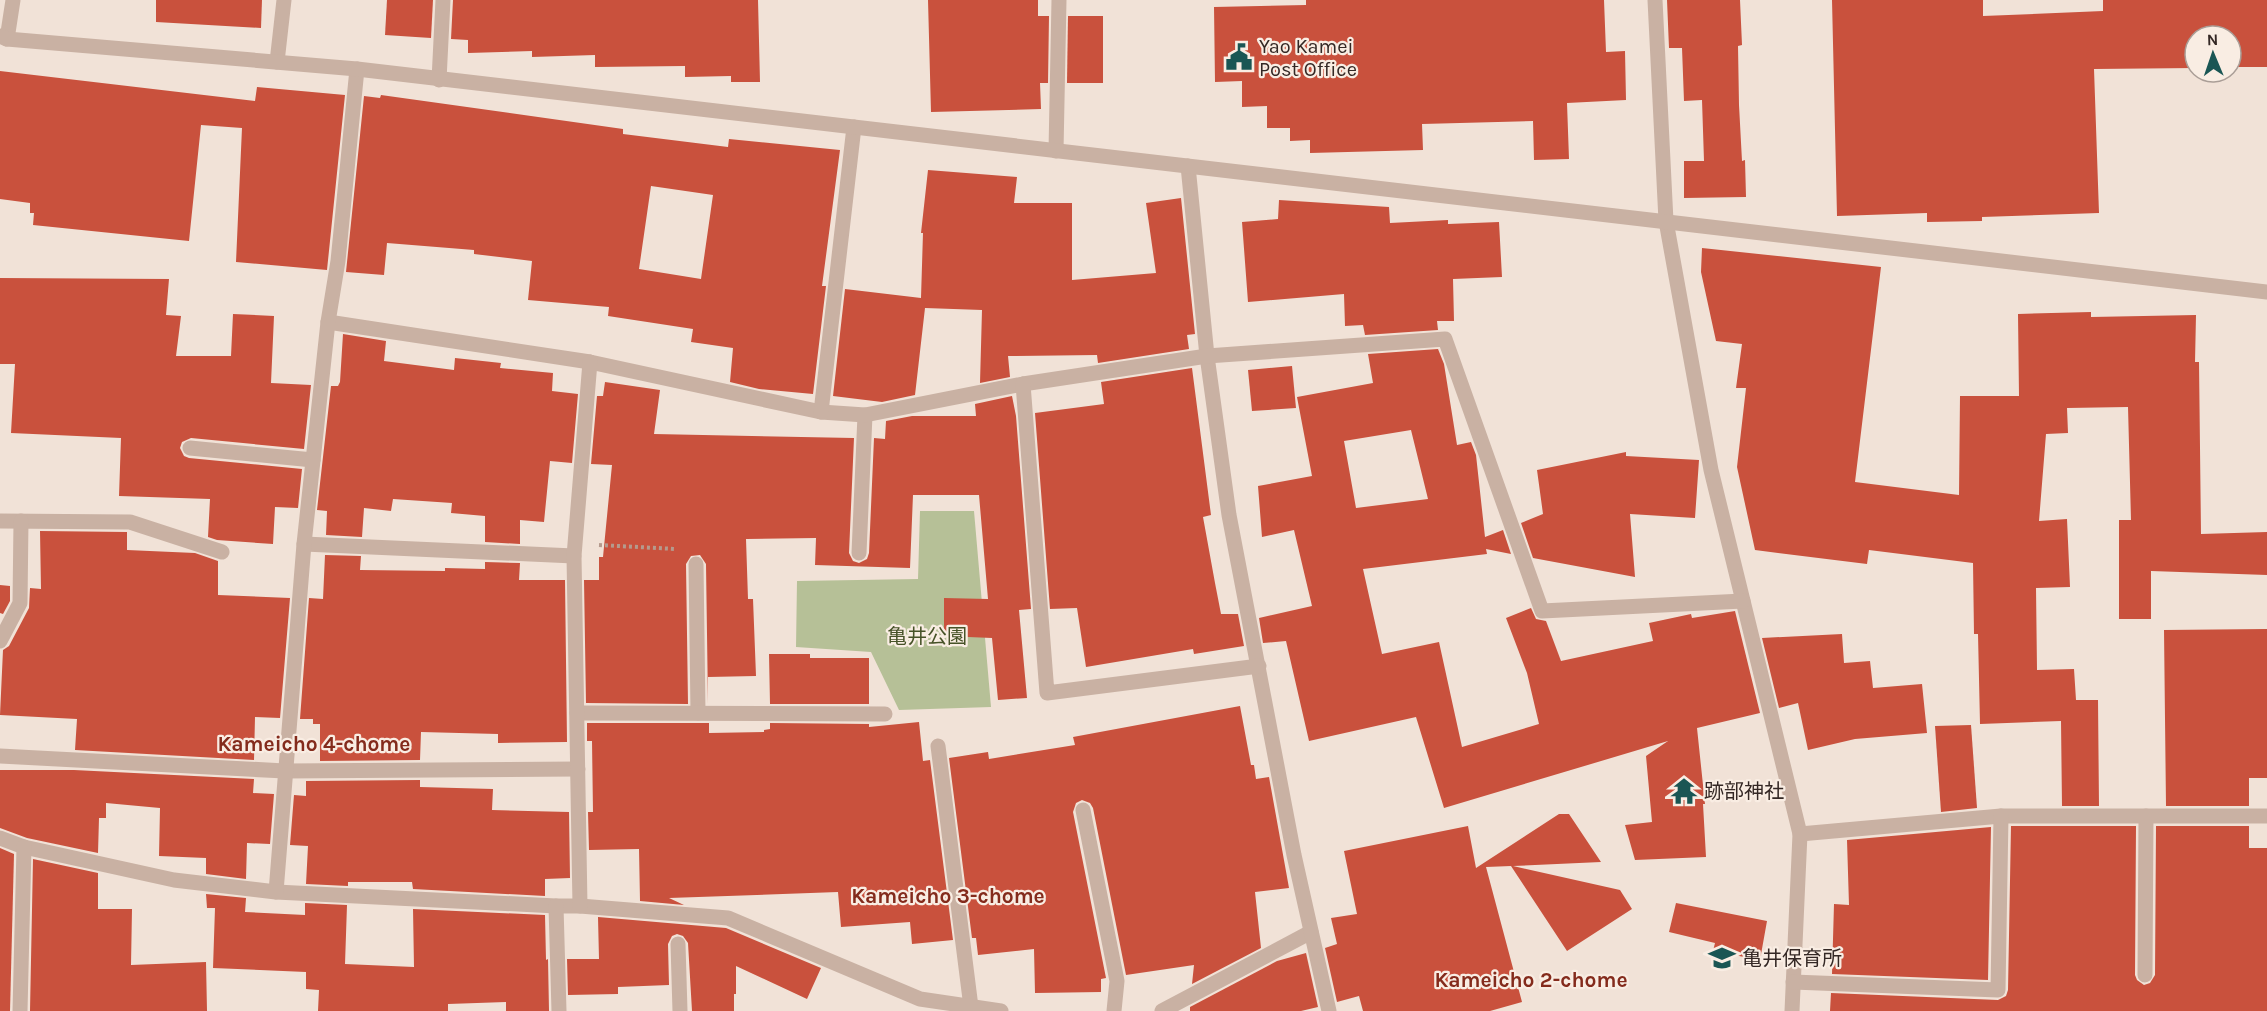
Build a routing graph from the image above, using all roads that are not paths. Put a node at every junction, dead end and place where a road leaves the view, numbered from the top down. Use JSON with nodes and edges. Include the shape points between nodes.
{"nodes":[{"id":1,"x":14,"y":0,"type":"edge"},
{"id":2,"x":284,"y":0,"type":"edge"},
{"id":3,"x":443,"y":0,"type":"edge"},
{"id":4,"x":1059,"y":0,"type":"edge"},
{"id":5,"x":1655,"y":0,"type":"edge"},
{"id":6,"x":4,"y":38,"type":"edge"},
{"id":7,"x":277,"y":62,"type":"junction"},
{"id":8,"x":357,"y":69,"type":"junction"},
{"id":9,"x":439,"y":80,"type":"junction"},
{"id":10,"x":854,"y":127,"type":"junction"},
{"id":11,"x":1056,"y":151,"type":"junction"},
{"id":12,"x":1188,"y":166,"type":"junction"},
{"id":13,"x":1666,"y":220,"type":"junction"},
{"id":14,"x":2267,"y":292,"type":"edge"},
{"id":15,"x":328,"y":322,"type":"junction"},
{"id":16,"x":1207,"y":356,"type":"junction"},
{"id":17,"x":590,"y":362,"type":"junction"},
{"id":18,"x":1023,"y":384,"type":"junction"},
{"id":19,"x":821,"y":412,"type":"junction"},
{"id":20,"x":865,"y":415,"type":"junction"},
{"id":21,"x":190,"y":448,"type":"dead end"},
{"id":22,"x":313,"y":460,"type":"junction"},
{"id":23,"x":0,"y":521,"type":"edge"},
{"id":24,"x":21,"y":521,"type":"junction"},
{"id":25,"x":304,"y":544,"type":"junction"},
{"id":26,"x":575,"y":550,"type":"junction"},
{"id":27,"x":222,"y":552,"type":"dead end"},
{"id":28,"x":859,"y":553,"type":"dead end"},
{"id":29,"x":696,"y":564,"type":"road end"},
{"id":30,"x":1743,"y":601,"type":"junction"},
{"id":31,"x":0,"y":641,"type":"edge"},
{"id":32,"x":1259,"y":666,"type":"junction"},
{"id":33,"x":577,"y":713,"type":"junction"},
{"id":34,"x":698,"y":713,"type":"junction"},
{"id":35,"x":885,"y":714,"type":"dead end"},
{"id":36,"x":938,"y":746,"type":"dead end"},
{"id":37,"x":0,"y":756,"type":"edge"},
{"id":38,"x":578,"y":769,"type":"junction"},
{"id":39,"x":285,"y":771,"type":"junction"},
{"id":40,"x":1083,"y":810,"type":"dead end"},
{"id":41,"x":2001,"y":816,"type":"junction"},
{"id":42,"x":2146,"y":816,"type":"junction"},
{"id":43,"x":2267,"y":816,"type":"edge"},
{"id":44,"x":1800,"y":834,"type":"junction"},
{"id":45,"x":0,"y":838,"type":"edge"},
{"id":46,"x":24,"y":847,"type":"junction"},
{"id":47,"x":276,"y":892,"type":"junction"},
{"id":48,"x":556,"y":906,"type":"junction"},
{"id":49,"x":580,"y":906,"type":"junction"},
{"id":50,"x":1311,"y":932,"type":"junction"},
{"id":51,"x":678,"y":944,"type":"dead end"},
{"id":52,"x":2145,"y":975,"type":"dead end"},
{"id":53,"x":1793,"y":982,"type":"junction"},
{"id":54,"x":971,"y":1006,"type":"junction"},
{"id":55,"x":20,"y":1011,"type":"edge"},
{"id":56,"x":559,"y":1011,"type":"edge"},
{"id":57,"x":680,"y":1011,"type":"edge"},
{"id":58,"x":1001,"y":1011,"type":"edge"},
{"id":59,"x":1114,"y":1011,"type":"edge"},
{"id":60,"x":1162,"y":1011,"type":"edge"},
{"id":61,"x":1329,"y":1011,"type":"edge"},
{"id":62,"x":1792,"y":1011,"type":"edge"}],
"edges":[{"from":1,"to":6,"type":"street"},
{"from":2,"to":7,"type":"street"},
{"from":3,"to":9,"type":"street"},
{"from":4,"to":11,"type":"street"},
{"from":5,"to":13,"type":"street"},
{"from":6,"to":7,"type":"street"},
{"from":7,"to":8,"type":"street"},
{"from":8,"to":9,"type":"street"},
{"from":8,"to":15,"type":"street"},
{"from":9,"to":10,"type":"street"},
{"from":10,"to":11,"type":"street"},
{"from":10,"to":19,"type":"street"},
{"from":11,"to":12,"type":"street"},
{"from":12,"to":13,"type":"street"},
{"from":12,"to":16,"type":"street"},
{"from":13,"to":14,"type":"street"},
{"from":13,"to":30,"type":"street","via":[[1711,470]]},
{"from":15,"to":17,"type":"street"},
{"from":15,"to":22,"type":"street"},
{"from":16,"to":18,"type":"street"},
{"from":16,"to":30,"type":"street","via":[[1445,339],[1542,611]]},
{"from":16,"to":32,"type":"street","via":[[1229,515]]},
{"from":17,"to":19,"type":"street"},
{"from":17,"to":26,"type":"street"},
{"from":18,"to":20,"type":"street"},
{"from":18,"to":32,"type":"street","via":[[1047,693]]},
{"from":19,"to":20,"type":"street"},
{"from":20,"to":28,"type":"street"},
{"from":21,"to":22,"type":"street"},
{"from":22,"to":25,"type":"street"},
{"from":23,"to":24,"type":"street"},
{"from":24,"to":27,"type":"street","via":[[130,522]]},
{"from":24,"to":31,"type":"street","via":[[20,603]]},
{"from":25,"to":26,"type":"street"},
{"from":25,"to":39,"type":"street"},
{"from":26,"to":33,"type":"street"},
{"from":29,"to":34,"type":"street"},
{"from":30,"to":44,"type":"street"},
{"from":32,"to":50,"type":"street"},
{"from":33,"to":34,"type":"street"},
{"from":33,"to":38,"type":"street"},
{"from":34,"to":35,"type":"street"},
{"from":36,"to":54,"type":"street"},
{"from":37,"to":39,"type":"street"},
{"from":38,"to":39,"type":"street"},
{"from":38,"to":49,"type":"street"},
{"from":39,"to":47,"type":"street"},
{"from":40,"to":59,"type":"street","via":[[1117,981]]},
{"from":41,"to":42,"type":"street"},
{"from":41,"to":44,"type":"street"},
{"from":41,"to":53,"type":"street","via":[[1998,990]]},
{"from":42,"to":43,"type":"street"},
{"from":42,"to":52,"type":"street"},
{"from":44,"to":53,"type":"street"},
{"from":45,"to":46,"type":"street"},
{"from":46,"to":47,"type":"street","via":[[174,880]]},
{"from":46,"to":55,"type":"street"},
{"from":47,"to":48,"type":"street"},
{"from":48,"to":49,"type":"street"},
{"from":48,"to":56,"type":"street"},
{"from":49,"to":54,"type":"street","via":[[728,918],[920,999]]},
{"from":50,"to":60,"type":"street"},
{"from":50,"to":61,"type":"street"},
{"from":51,"to":57,"type":"street"},
{"from":53,"to":62,"type":"street"},
{"from":54,"to":58,"type":"street"}]}
